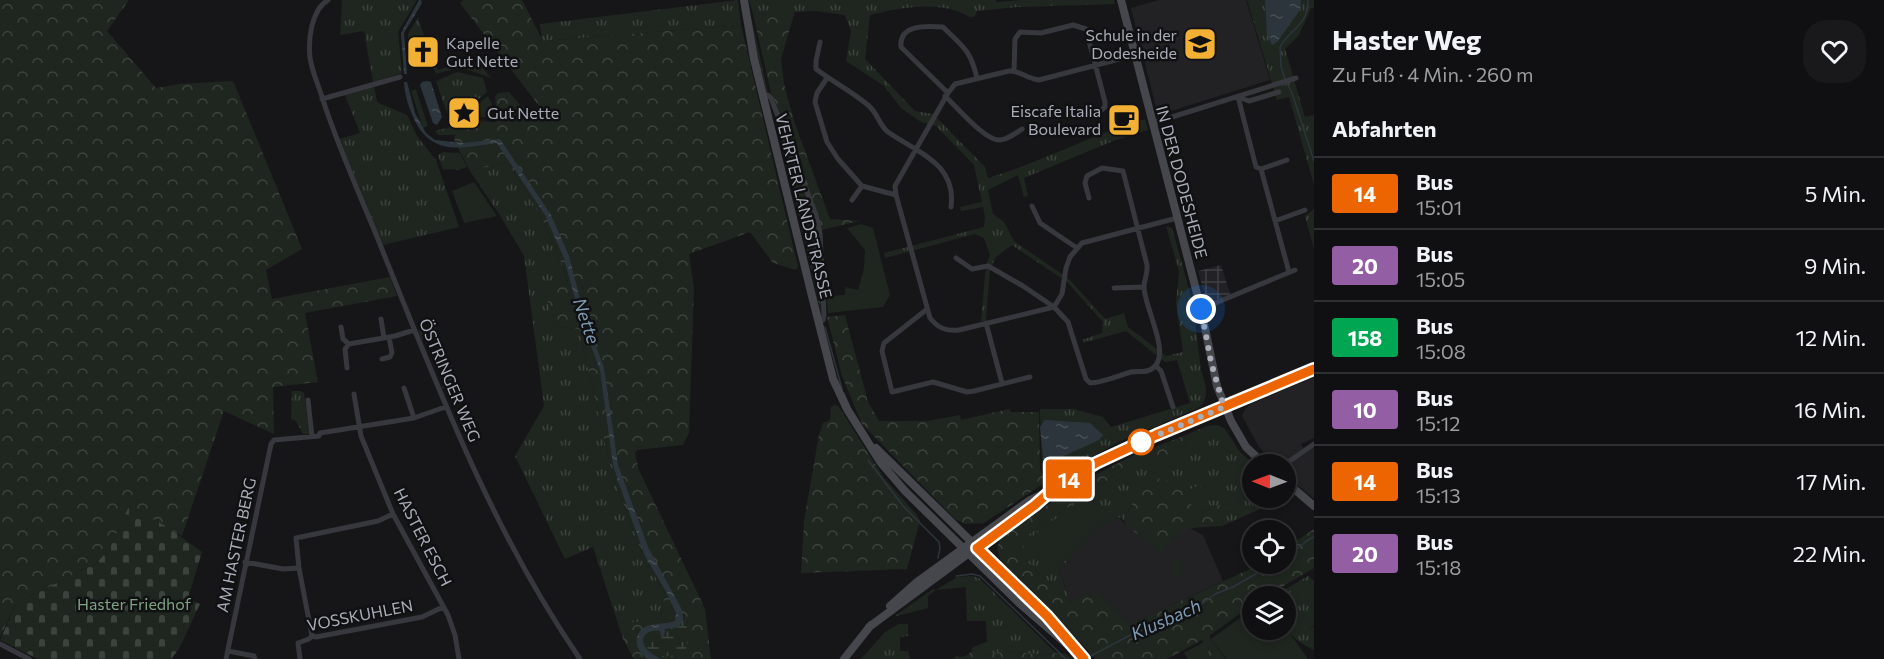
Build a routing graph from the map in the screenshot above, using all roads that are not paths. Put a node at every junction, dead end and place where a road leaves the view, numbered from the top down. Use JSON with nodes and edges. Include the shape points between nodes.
{"nodes":[{"id":1,"x":328,"y":0,"type":"edge"},
{"id":2,"x":744,"y":0,"type":"edge"},
{"id":3,"x":1121,"y":0,"type":"edge"},
{"id":4,"x":820,"y":42,"type":"dead end"},
{"id":5,"x":1135,"y":55,"type":"junction"},
{"id":6,"x":1096,"y":65,"type":"junction"},
{"id":7,"x":1014,"y":71,"type":"junction"},
{"id":8,"x":400,"y":77,"type":"dead end"},
{"id":9,"x":827,"y":78,"type":"junction"},
{"id":10,"x":977,"y":78,"type":"junction"},
{"id":11,"x":1296,"y":78,"type":"dead end"},
{"id":12,"x":1279,"y":92,"type":"dead end"},
{"id":13,"x":763,"y":95,"type":"junction"},
{"id":14,"x":947,"y":95,"type":"junction"},
{"id":15,"x":1238,"y":98,"type":"junction"},
{"id":16,"x":322,"y":99,"type":"junction"},
{"id":17,"x":1073,"y":115,"type":"dead end"},
{"id":18,"x":1153,"y":123,"type":"junction"},
{"id":19,"x":1022,"y":129,"type":"dead end"},
{"id":20,"x":916,"y":148,"type":"junction"},
{"id":21,"x":1287,"y":160,"type":"dead end"},
{"id":22,"x":1261,"y":169,"type":"junction"},
{"id":23,"x":862,"y":186,"type":"junction"},
{"id":24,"x":896,"y":195,"type":"junction"},
{"id":25,"x":1089,"y":198,"type":"dead end"},
{"id":26,"x":852,"y":200,"type":"dead end"},
{"id":27,"x":1032,"y":206,"type":"dead end"},
{"id":28,"x":951,"y":207,"type":"dead end"},
{"id":29,"x":1305,"y":210,"type":"dead end"},
{"id":30,"x":1177,"y":218,"type":"junction"},
{"id":31,"x":1275,"y":220,"type":"junction"},
{"id":32,"x":1139,"y":228,"type":"junction"},
{"id":33,"x":1077,"y":248,"type":"junction"},
{"id":34,"x":956,"y":258,"type":"dead end"},
{"id":35,"x":1144,"y":287,"type":"junction"},
{"id":36,"x":1114,"y":288,"type":"dead end"},
{"id":37,"x":1054,"y":307,"type":"junction"},
{"id":38,"x":1201,"y":309,"type":"junction"},
{"id":39,"x":927,"y":310,"type":"junction"},
{"id":40,"x":381,"y":319,"type":"dead end"},
{"id":41,"x":986,"y":322,"type":"junction"},
{"id":42,"x":819,"y":323,"type":"junction"},
{"id":43,"x":340,"y":327,"type":"dead end"},
{"id":44,"x":414,"y":330,"type":"junction"},
{"id":45,"x":387,"y":338,"type":"junction"},
{"id":46,"x":349,"y":344,"type":"junction"},
{"id":47,"x":382,"y":359,"type":"dead end"},
{"id":48,"x":1156,"y":366,"type":"junction"},
{"id":49,"x":347,"y":368,"type":"dead end"},
{"id":50,"x":1314,"y":369,"type":"edge"},
{"id":51,"x":1030,"y":377,"type":"dead end"},
{"id":52,"x":1002,"y":383,"type":"junction"},
{"id":53,"x":404,"y":388,"type":"dead end"},
{"id":54,"x":354,"y":394,"type":"dead end"},
{"id":55,"x":308,"y":400,"type":"dead end"},
{"id":56,"x":446,"y":407,"type":"junction"},
{"id":57,"x":1173,"y":407,"type":"dead end"},
{"id":58,"x":1224,"y":407,"type":"junction"},
{"id":59,"x":414,"y":418,"type":"junction"},
{"id":60,"x":359,"y":428,"type":"junction"},
{"id":61,"x":864,"y":436,"type":"junction"},
{"id":62,"x":312,"y":437,"type":"junction"},
{"id":63,"x":1314,"y":444,"type":"edge"},
{"id":64,"x":1253,"y":454,"type":"edge"},
{"id":65,"x":1296,"y":457,"type":"edge"},
{"id":66,"x":1296,"y":491,"type":"edge"},
{"id":67,"x":1314,"y":506,"type":"edge"},
{"id":68,"x":393,"y":514,"type":"junction"},
{"id":69,"x":974,"y":545,"type":"junction"},
{"id":70,"x":966,"y":551,"type":"junction"},
{"id":71,"x":245,"y":562,"type":"junction"},
{"id":72,"x":299,"y":568,"type":"junction"},
{"id":73,"x":443,"y":607,"type":"junction"},
{"id":74,"x":312,"y":636,"type":"junction"},
{"id":75,"x":0,"y":644,"type":"edge"},
{"id":76,"x":228,"y":651,"type":"junction"},
{"id":77,"x":1077,"y":652,"type":"junction"},
{"id":78,"x":29,"y":659,"type":"edge"},
{"id":79,"x":226,"y":659,"type":"edge"},
{"id":80,"x":255,"y":659,"type":"edge"},
{"id":81,"x":300,"y":659,"type":"edge"},
{"id":82,"x":459,"y":659,"type":"edge"},
{"id":83,"x":580,"y":659,"type":"edge"},
{"id":84,"x":844,"y":659,"type":"edge"},
{"id":85,"x":1084,"y":659,"type":"edge"}],
"edges":[{"from":1,"to":16,"type":"street","name":"ÖSTRINGER WEG","via":[[317,12],[310,42],[311,64]]},
{"from":2,"to":13,"type":"street","name":"VEHRTER LANDSTRASSE"},
{"from":3,"to":5,"type":"street","name":"IN DER DODESHEIDE"},
{"from":4,"to":9,"type":"street","via":[[816,69]]},
{"from":5,"to":6,"type":"street"},
{"from":5,"to":18,"type":"street","name":"IN DER DODESHEIDE"},
{"from":6,"to":7,"type":"street","via":[[1039,80],[1030,80]]},
{"from":6,"to":7,"type":"street","via":[[1086,29],[1073,25],[1041,33],[1020,32],[1015,39]]},
{"from":6,"to":17,"type":"street","via":[[1105,107],[1080,117]]},
{"from":7,"to":10,"type":"street"},
{"from":8,"to":16,"type":"street"},
{"from":9,"to":20,"type":"street","via":[[869,106],[887,131]]},
{"from":9,"to":23,"type":"street","via":[[815,102],[827,142]]},
{"from":10,"to":14,"type":"street","via":[[955,84]]},
{"from":10,"to":14,"type":"street","via":[[973,58],[943,27],[907,30],[901,47]]},
{"from":11,"to":15,"type":"street"},
{"from":12,"to":15,"type":"street","via":[[1249,100]]},
{"from":13,"to":42,"type":"street","name":"VEHRTER LANDSTRASSE"},
{"from":13,"to":42,"type":"street","name":"VEHRTER LANDSTRASSE","via":[[771,98],[820,232],[824,315]]},
{"from":14,"to":19,"type":"street","via":[[989,138],[1000,140]]},
{"from":14,"to":20,"type":"street"},
{"from":15,"to":18,"type":"street"},
{"from":15,"to":22,"type":"street","via":[[1256,167]]},
{"from":16,"to":44,"type":"street","name":"ÖSTRINGER WEG"},
{"from":18,"to":30,"type":"street","name":"IN DER DODESHEIDE"},
{"from":20,"to":24,"type":"street","via":[[895,186]]},
{"from":20,"to":28,"type":"street","via":[[946,175]]},
{"from":21,"to":22,"type":"street"},
{"from":22,"to":31,"type":"street"},
{"from":23,"to":24,"type":"street"},
{"from":23,"to":26,"type":"street"},
{"from":24,"to":39,"type":"street"},
{"from":25,"to":32,"type":"street","via":[[1087,176],[1102,168],[1123,171]]},
{"from":27,"to":33,"type":"street","via":[[1040,223]]},
{"from":29,"to":31,"type":"street"},
{"from":30,"to":32,"type":"street"},
{"from":30,"to":38,"type":"street","name":"IN DER DODESHEIDE"},
{"from":31,"to":38,"type":"street","via":[[1292,271]]},
{"from":32,"to":33,"type":"street","via":[[1082,243]]},
{"from":32,"to":35,"type":"street","via":[[1148,265]]},
{"from":33,"to":37,"type":"street","via":[[1070,257],[1062,294]]},
{"from":34,"to":37,"type":"street","via":[[972,269],[988,266]]},
{"from":35,"to":36,"type":"street"},
{"from":35,"to":48,"type":"street","via":[[1158,338],[1160,354]]},
{"from":37,"to":41,"type":"street"},
{"from":37,"to":48,"type":"street","via":[[1068,322],[1090,383],[1134,371],[1145,372]]},
{"from":38,"to":58,"type":"street","name":"IN DER DODESHEIDE"},
{"from":39,"to":41,"type":"street","via":[[935,324],[947,331]]},
{"from":39,"to":52,"type":"street","via":[[884,343],[882,351],[892,392],[933,382],[968,392]]},
{"from":40,"to":45,"type":"street"},
{"from":41,"to":52,"type":"street"},
{"from":42,"to":61,"type":"street","name":"VEHRTER LANDSTRASSE","via":[[838,393]]},
{"from":43,"to":46,"type":"street"},
{"from":44,"to":45,"type":"street"},
{"from":44,"to":56,"type":"street","name":"ÖSTRINGER WEG"},
{"from":45,"to":46,"type":"street"},
{"from":45,"to":47,"type":"street","via":[[392,353]]},
{"from":46,"to":49,"type":"street","via":[[345,350]]},
{"from":48,"to":57,"type":"street"},
{"from":50,"to":58,"type":"street"},
{"from":51,"to":52,"type":"street"},
{"from":53,"to":59,"type":"street"},
{"from":54,"to":60,"type":"street","name":"HASTER ESCH"},
{"from":55,"to":62,"type":"street"},
{"from":56,"to":59,"type":"street"},
{"from":56,"to":83,"type":"street","name":"ÖSTRINGER WEG","via":[[503,525]]},
{"from":58,"to":64,"type":"street","name":"IN DER DODESHEIDE"},
{"from":58,"to":69,"type":"street","via":[[1122,450],[1073,476],[1030,500]]},
{"from":59,"to":60,"type":"street"},
{"from":60,"to":62,"type":"street"},
{"from":60,"to":68,"type":"street","name":"HASTER ESCH"},
{"from":61,"to":69,"type":"street","name":"VEHRTER LANDSTRASSE"},
{"from":61,"to":70,"type":"street","name":"VEHRTER LANDSTRASSE","via":[[892,477]]},
{"from":62,"to":71,"type":"street","name":"AM HASTER BERG","via":[[274,440],[271,444]]},
{"from":63,"to":65,"type":"street"},
{"from":66,"to":67,"type":"street"},
{"from":68,"to":72,"type":"street","via":[[378,521],[296,538]]},
{"from":68,"to":73,"type":"street","name":"HASTER ESCH"},
{"from":69,"to":70,"type":"street"},
{"from":69,"to":77,"type":"street","name":"VEHRTER LANDSTRASSE","via":[[1047,616]]},
{"from":70,"to":77,"type":"street","name":"VEHRTER LANDSTRASSE"},
{"from":70,"to":84,"type":"street","via":[[917,582],[869,627]]},
{"from":71,"to":72,"type":"street"},
{"from":71,"to":76,"type":"street","name":"AM HASTER BERG"},
{"from":72,"to":74,"type":"street"},
{"from":73,"to":74,"type":"street","name":"VOSSKUHLEN","via":[[422,617]]},
{"from":73,"to":82,"type":"street","name":"HASTER ESCH","via":[[455,634]]},
{"from":74,"to":81,"type":"street","name":"VOSSKUHLEN","via":[[298,643]]},
{"from":75,"to":78,"type":"street"},
{"from":76,"to":79,"type":"street","name":"AM HASTER BERG"},
{"from":76,"to":80,"type":"street"},
{"from":77,"to":85,"type":"street","name":"VEHRTER LANDSTRASSE"}]}
